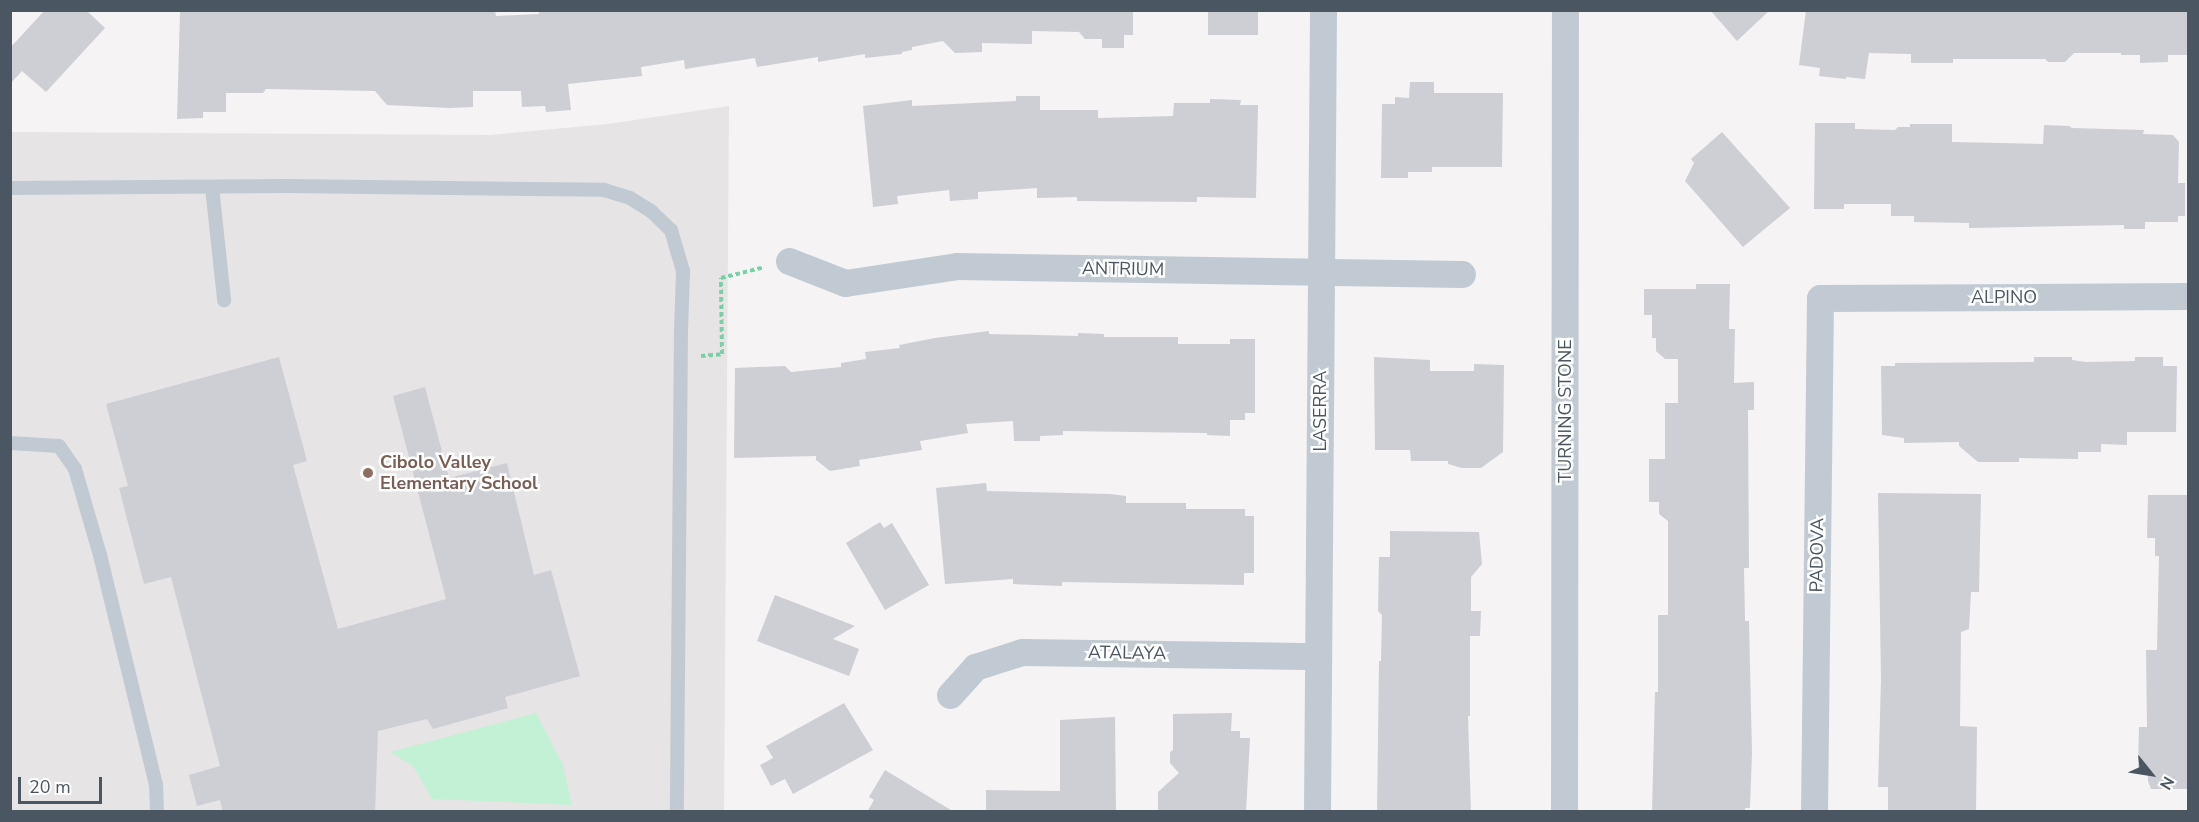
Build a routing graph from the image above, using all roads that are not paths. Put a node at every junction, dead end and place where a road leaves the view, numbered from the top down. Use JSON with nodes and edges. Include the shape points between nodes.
{"nodes":[{"id":1,"x":1323,"y":10,"type":"edge"},
{"id":2,"x":1566,"y":10,"type":"edge"},
{"id":3,"x":212,"y":187,"type":"junction"},
{"id":4,"x":10,"y":188,"type":"edge"},
{"id":5,"x":789,"y":261,"type":"road end"},
{"id":6,"x":1321,"y":272,"type":"junction"},
{"id":7,"x":1462,"y":274,"type":"dead end"},
{"id":8,"x":2188,"y":296,"type":"edge"},
{"id":9,"x":1820,"y":298,"type":"joint"},
{"id":10,"x":224,"y":300,"type":"dead end"},
{"id":11,"x":10,"y":443,"type":"edge"},
{"id":12,"x":1318,"y":656,"type":"junction"},
{"id":13,"x":950,"y":695,"type":"dead end"},
{"id":14,"x":157,"y":812,"type":"edge"},
{"id":15,"x":677,"y":812,"type":"edge"},
{"id":16,"x":1317,"y":812,"type":"edge"},
{"id":17,"x":1564,"y":812,"type":"edge"},
{"id":18,"x":1814,"y":812,"type":"edge"}],
"edges":[{"from":1,"to":6,"type":"street","name":"LASERRA"},
{"from":2,"to":17,"type":"street","name":"TURNING STONE"},
{"from":3,"to":4,"type":"lane"},
{"from":3,"to":10,"type":"lane"},
{"from":3,"to":15,"type":"lane","via":[[604,190],[630,198],[671,230],[684,271]]},
{"from":5,"to":6,"type":"street","name":"ANTRIUM","via":[[845,283],[957,266]]},
{"from":6,"to":7,"type":"street","name":"ANTRIUM"},
{"from":6,"to":12,"type":"street","name":"LASERRA"},
{"from":8,"to":9,"type":"street","name":"ALPINO"},
{"from":9,"to":18,"type":"street","name":"PADOVA"},
{"from":11,"to":14,"type":"lane","via":[[60,446],[75,469],[156,784]]},
{"from":12,"to":13,"type":"street","name":"ATALAYA","via":[[1022,652],[975,667]]},
{"from":12,"to":16,"type":"street","name":"LASERRA"}]}
